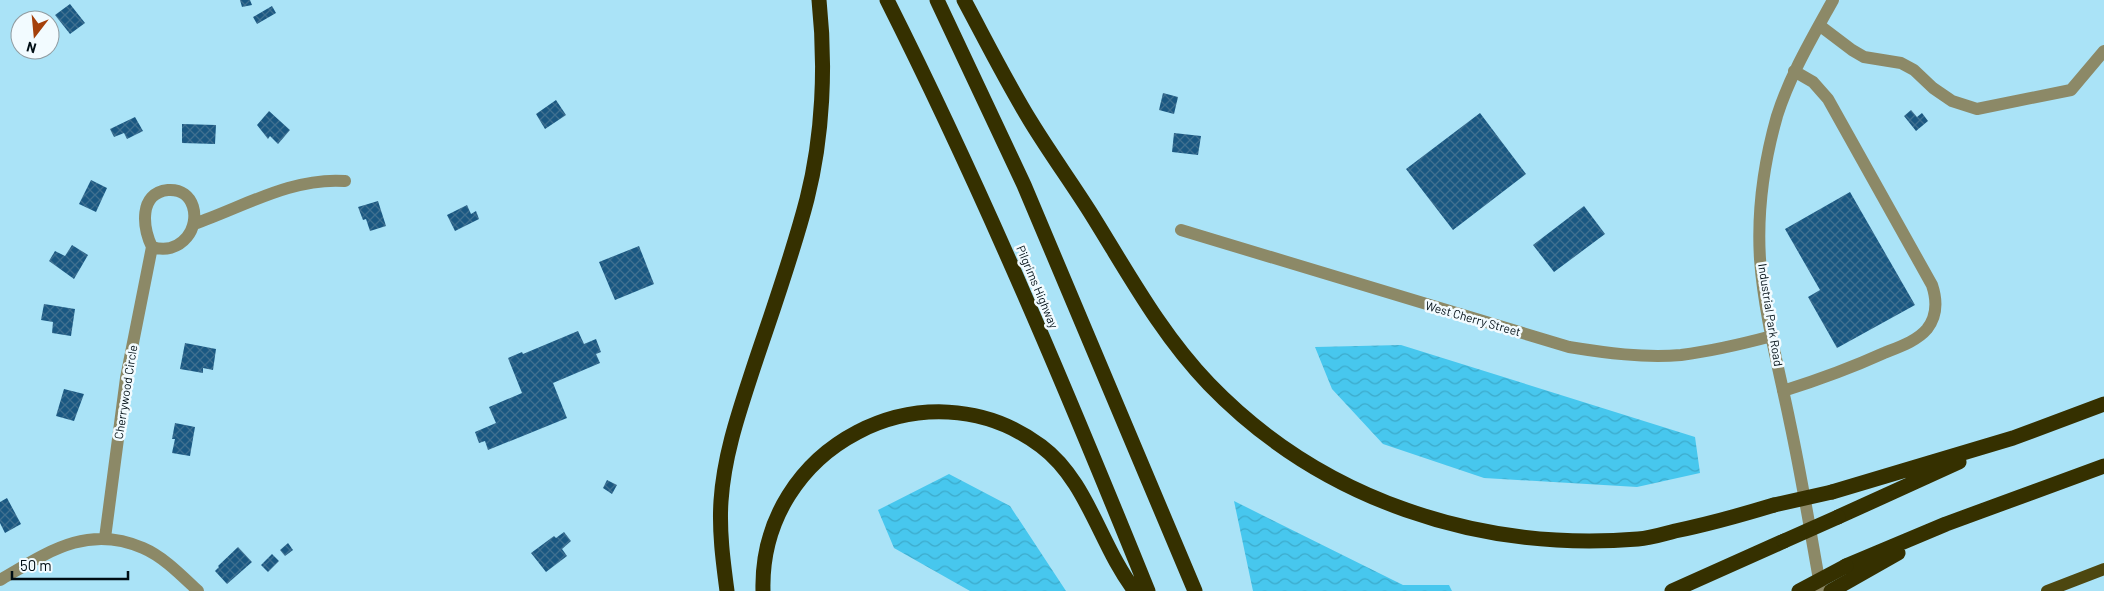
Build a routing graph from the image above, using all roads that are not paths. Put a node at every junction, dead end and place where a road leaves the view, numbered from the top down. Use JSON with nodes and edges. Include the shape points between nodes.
{"nodes":[{"id":1,"x":819,"y":0,"type":"edge"},
{"id":2,"x":887,"y":0,"type":"edge"},
{"id":3,"x":937,"y":0,"type":"edge"},
{"id":4,"x":964,"y":0,"type":"edge"},
{"id":5,"x":1833,"y":0,"type":"edge"},
{"id":6,"x":1819,"y":25,"type":"junction"},
{"id":7,"x":2104,"y":51,"type":"edge"},
{"id":8,"x":1794,"y":71,"type":"junction"},
{"id":9,"x":345,"y":181,"type":"dead end"},
{"id":10,"x":194,"y":224,"type":"junction"},
{"id":11,"x":1181,"y":230,"type":"dead end"},
{"id":12,"x":152,"y":247,"type":"junction"},
{"id":13,"x":1772,"y":336,"type":"junction"},
{"id":14,"x":1783,"y":391,"type":"junction"},
{"id":15,"x":2104,"y":404,"type":"edge"},
{"id":16,"x":2013,"y":438,"type":"junction"},
{"id":17,"x":2104,"y":466,"type":"edge"},
{"id":18,"x":1946,"y":524,"type":"junction"},
{"id":19,"x":105,"y":538,"type":"junction"},
{"id":20,"x":2104,"y":569,"type":"edge"},
{"id":21,"x":0,"y":580,"type":"edge"},
{"id":22,"x":198,"y":591,"type":"edge"},
{"id":23,"x":727,"y":591,"type":"edge"},
{"id":24,"x":763,"y":591,"type":"edge"},
{"id":25,"x":1135,"y":591,"type":"edge"},
{"id":26,"x":1148,"y":591,"type":"edge"},
{"id":27,"x":1195,"y":591,"type":"edge"},
{"id":28,"x":1672,"y":591,"type":"edge"},
{"id":29,"x":1799,"y":591,"type":"edge"},
{"id":30,"x":1821,"y":591,"type":"edge"},
{"id":31,"x":1831,"y":591,"type":"edge"},
{"id":32,"x":2047,"y":591,"type":"edge"}],
"edges":[{"from":1,"to":23,"type":"highway","via":[[821,98],[807,198],[726,465],[721,530]]},
{"from":2,"to":26,"type":"highway","name":"Pilgrims Highway","via":[[990,215]]},
{"from":3,"to":27,"type":"highway","via":[[1024,185]]},
{"from":4,"to":16,"type":"highway","bridge":true,"via":[[1030,120],[1151,311],[1209,384],[1261,430],[1311,466],[1377,500],[1441,521],[1507,534],[1582,541],[1641,539],[1832,492]]},
{"from":5,"to":6,"type":"street","name":"Industrial Park Road"},
{"from":6,"to":7,"type":"street","via":[[1864,57],[1901,63],[1952,101],[1977,109],[2071,90]]},
{"from":6,"to":8,"type":"street","name":"Industrial Park Road"},
{"from":8,"to":13,"type":"street","name":"Industrial Park Road","via":[[1777,116],[1763,182],[1760,259]]},
{"from":8,"to":14,"type":"street","via":[[1813,82],[1828,99],[1932,285],[1936,310],[1927,329],[1912,341],[1834,375]]},
{"from":9,"to":10,"type":"street","via":[[325,179],[293,185]]},
{"from":10,"to":12,"type":"street","via":[[181,244],[169,248]]},
{"from":10,"to":12,"type":"street","name":"Cherrywood Circle","via":[[194,207],[189,198],[167,190],[156,195],[146,206],[144,217],[146,236]]},
{"from":11,"to":13,"type":"street","name":"West Cherry Street","via":[[1569,347],[1612,353],[1680,355]]},
{"from":12,"to":19,"type":"street","name":"Cherrywood Circle","via":[[126,378]]},
{"from":13,"to":14,"type":"street","name":"Industrial Park Road"},
{"from":14,"to":30,"type":"street","name":"Industrial Park Road"},
{"from":15,"to":16,"type":"highway"},
{"from":16,"to":28,"type":"highway","bridge":true},
{"from":17,"to":18,"type":"highway"},
{"from":18,"to":29,"type":"highway","bridge":true,"via":[[1846,566]]},
{"from":18,"to":31,"type":"highway"},
{"from":19,"to":21,"type":"street","via":[[89,538],[60,547]]},
{"from":19,"to":22,"type":"street","via":[[144,549]]},
{"from":20,"to":32,"type":"main road"},
{"from":24,"to":25,"type":"highway","via":[[765,558],[771,534],[792,490],[806,473],[832,448],[863,428],[925,413],[962,414],[1002,424],[1052,455],[1078,488],[1123,575]]}]}
